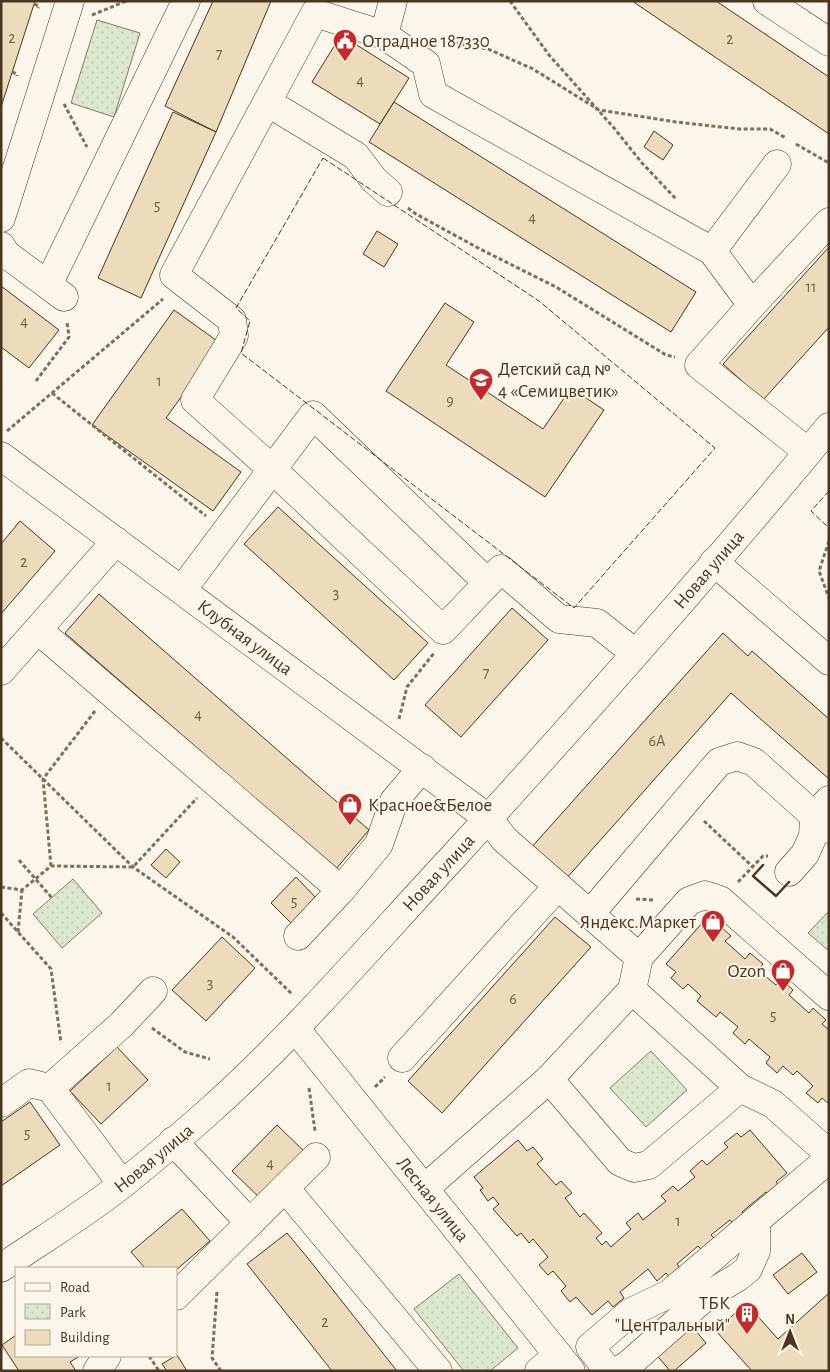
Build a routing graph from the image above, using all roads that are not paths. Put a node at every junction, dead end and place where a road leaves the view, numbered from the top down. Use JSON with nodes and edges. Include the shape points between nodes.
{"nodes":[{"id":1,"x":70,"y":1,"type":"edge"},
{"id":2,"x":186,"y":1,"type":"edge"},
{"id":3,"x":393,"y":1,"type":"edge"},
{"id":4,"x":767,"y":1,"type":"edge"},
{"id":5,"x":393,"y":42,"type":"junction"},
{"id":6,"x":829,"y":42,"type":"edge"},
{"id":7,"x":267,"y":102,"type":"junction"},
{"id":8,"x":777,"y":164,"type":"dead end"},
{"id":9,"x":388,"y":192,"type":"road end"},
{"id":10,"x":1,"y":218,"type":"edge"},
{"id":11,"x":829,"y":222,"type":"edge"},
{"id":12,"x":703,"y":245,"type":"junction"},
{"id":13,"x":1,"y":246,"type":"edge"},
{"id":14,"x":752,"y":305,"type":"junction"},
{"id":15,"x":829,"y":427,"type":"edge"},
{"id":16,"x":808,"y":452,"type":"junction"},
{"id":17,"x":1,"y":456,"type":"edge"},
{"id":18,"x":272,"y":470,"type":"junction"},
{"id":19,"x":116,"y":541,"type":"junction"},
{"id":20,"x":714,"y":562,"type":"junction"},
{"id":21,"x":488,"y":583,"type":"junction"},
{"id":22,"x":182,"y":590,"type":"junction"},
{"id":23,"x":38,"y":630,"type":"junction"},
{"id":24,"x":636,"y":653,"type":"junction"},
{"id":25,"x":829,"y":661,"type":"edge"},
{"id":26,"x":1,"y":671,"type":"edge"},
{"id":27,"x":422,"y":768,"type":"junction"},
{"id":28,"x":824,"y":815,"type":"edge"},
{"id":29,"x":489,"y":819,"type":"junction"},
{"id":30,"x":789,"y":872,"type":"road end"},
{"id":31,"x":558,"y":886,"type":"junction"},
{"id":32,"x":341,"y":890,"type":"junction"},
{"id":33,"x":596,"y":906,"type":"junction"},
{"id":34,"x":298,"y":936,"type":"dead end"},
{"id":35,"x":639,"y":957,"type":"junction"},
{"id":36,"x":632,"y":990,"type":"junction"},
{"id":37,"x":153,"y":991,"type":"dead end"},
{"id":38,"x":829,"y":996,"type":"edge"},
{"id":39,"x":303,"y":1020,"type":"junction"},
{"id":40,"x":402,"y":1058,"type":"road end"},
{"id":41,"x":549,"y":1079,"type":"junction"},
{"id":42,"x":58,"y":1081,"type":"junction"},
{"id":43,"x":740,"y":1088,"type":"junction"},
{"id":44,"x":1,"y":1102,"type":"edge"},
{"id":45,"x":173,"y":1142,"type":"junction"},
{"id":46,"x":829,"y":1154,"type":"edge"},
{"id":47,"x":316,"y":1157,"type":"dead end"},
{"id":48,"x":829,"y":1159,"type":"edge"},
{"id":49,"x":122,"y":1184,"type":"junction"},
{"id":50,"x":285,"y":1188,"type":"junction"},
{"id":51,"x":424,"y":1188,"type":"junction"},
{"id":52,"x":756,"y":1221,"type":"junction"},
{"id":53,"x":250,"y":1223,"type":"junction"},
{"id":54,"x":1,"y":1268,"type":"edge"},
{"id":55,"x":178,"y":1294,"type":"edge"},
{"id":56,"x":106,"y":1357,"type":"edge"},
{"id":57,"x":556,"y":1365,"type":"edge"},
{"id":58,"x":97,"y":1371,"type":"edge"},
{"id":59,"x":438,"y":1371,"type":"edge"},
{"id":60,"x":608,"y":1371,"type":"edge"},
{"id":61,"x":618,"y":1371,"type":"edge"}],
"edges":[{"from":1,"to":10,"type":"street"},
{"from":2,"to":13,"type":"street","via":[[102,175],[59,300]]},
{"from":3,"to":5,"type":"street"},
{"from":4,"to":6,"type":"street"},
{"from":5,"to":7,"type":"street","via":[[315,13]]},
{"from":5,"to":12,"type":"street","via":[[426,64],[433,94]]},
{"from":7,"to":9,"type":"street","via":[[356,156]]},
{"from":7,"to":18,"type":"street","via":[[174,275],[232,320],[234,336],[194,400]]},
{"from":8,"to":12,"type":"street"},
{"from":11,"to":14,"type":"street"},
{"from":12,"to":14,"type":"street"},
{"from":14,"to":16,"type":"street","via":[[699,365]]},
{"from":15,"to":16,"type":"street","name":"Новая улица"},
{"from":16,"to":20,"type":"street","name":"Новая улица"},
{"from":17,"to":19,"type":"street","name":"Клубная улица"},
{"from":18,"to":21,"type":"street","via":[[443,630]]},
{"from":18,"to":21,"type":"street","via":[[313,415]]},
{"from":18,"to":22,"type":"street"},
{"from":19,"to":22,"type":"street","name":"Клубная улица"},
{"from":19,"to":23,"type":"street"},
{"from":20,"to":24,"type":"street","name":"Новая улица"},
{"from":20,"to":25,"type":"street"},
{"from":21,"to":24,"type":"street","via":[[501,568],[559,619],[597,624]]},
{"from":22,"to":27,"type":"street","name":"Клубная улица"},
{"from":23,"to":26,"type":"street"},
{"from":23,"to":32,"type":"street"},
{"from":24,"to":29,"type":"street","name":"Новая улица"},
{"from":27,"to":29,"type":"street","name":"Клубная улица"},
{"from":27,"to":32,"type":"street","via":[[394,801],[379,844]]},
{"from":28,"to":30,"type":"street","via":[[805,854]]},
{"from":28,"to":33,"type":"street","via":[[754,762],[737,756],[718,762]]},
{"from":29,"to":31,"type":"street","name":"Клубная улица","via":[[504,839]]},
{"from":29,"to":39,"type":"street","name":"Новая улица"},
{"from":31,"to":33,"type":"street","name":"Клубная улица"},
{"from":31,"to":40,"type":"street"},
{"from":32,"to":34,"type":"street"},
{"from":33,"to":35,"type":"street","name":"Клубная улица"},
{"from":35,"to":36,"type":"street"},
{"from":35,"to":38,"type":"street","via":[[689,901],[705,896],[720,900]]},
{"from":36,"to":41,"type":"street"},
{"from":36,"to":43,"type":"street"},
{"from":37,"to":42,"type":"street"},
{"from":39,"to":45,"type":"street","name":"Новая улица"},
{"from":39,"to":51,"type":"street","name":"Лесная улица","via":[[358,1105]]},
{"from":41,"to":43,"type":"street","via":[[620,1162],[634,1168],[649,1165]]},
{"from":41,"to":51,"type":"street"},
{"from":42,"to":44,"type":"street","via":[[29,1083]]},
{"from":42,"to":49,"type":"street"},
{"from":43,"to":46,"type":"street","via":[[773,1104]]},
{"from":45,"to":49,"type":"street","name":"Новая улица"},
{"from":45,"to":53,"type":"street"},
{"from":47,"to":50,"type":"street"},
{"from":48,"to":52,"type":"street"},
{"from":49,"to":54,"type":"street","name":"Новая улица"},
{"from":50,"to":53,"type":"street"},
{"from":50,"to":59,"type":"street"},
{"from":51,"to":57,"type":"street","name":"Лесная улица"},
{"from":52,"to":60,"type":"street","via":[[669,1294],[631,1312],[590,1348]]},
{"from":52,"to":61,"type":"street","via":[[756,1251],[748,1269],[705,1297]]},
{"from":53,"to":55,"type":"street"},
{"from":56,"to":58,"type":"street"}]}
